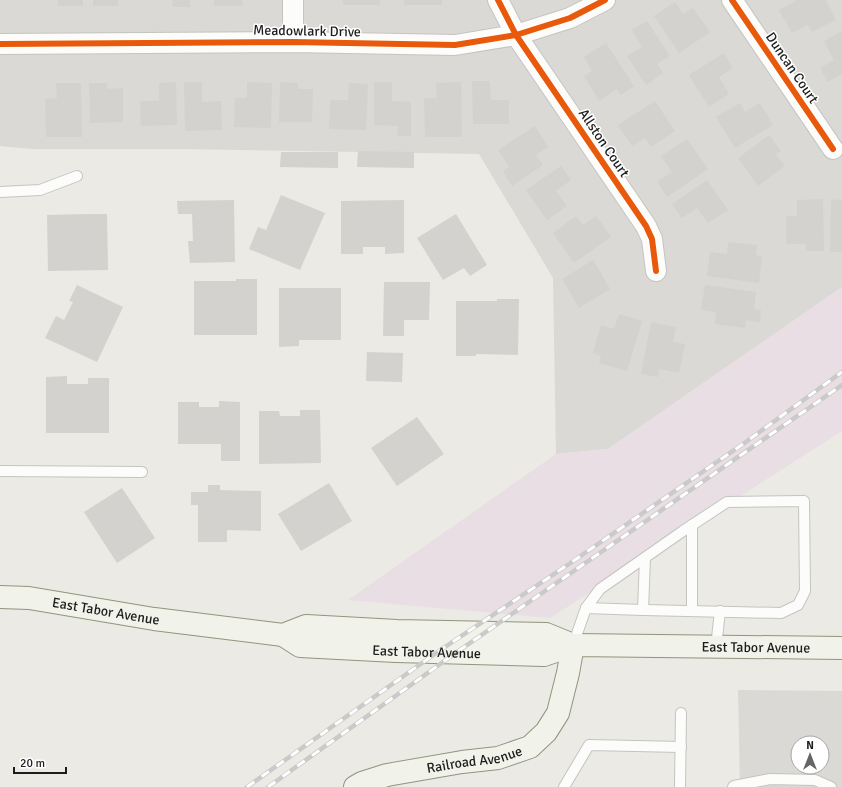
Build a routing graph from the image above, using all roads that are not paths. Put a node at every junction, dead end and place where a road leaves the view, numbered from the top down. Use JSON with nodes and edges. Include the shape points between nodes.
{"nodes":[{"id":1,"x":293,"y":0,"type":"edge"},
{"id":2,"x":498,"y":0,"type":"edge"},
{"id":3,"x":605,"y":0,"type":"edge"},
{"id":4,"x":732,"y":0,"type":"edge"},
{"id":5,"x":516,"y":35,"type":"junction"},
{"id":6,"x":293,"y":42,"type":"junction"},
{"id":7,"x":0,"y":44,"type":"edge"},
{"id":8,"x":833,"y":149,"type":"dead end"},
{"id":9,"x":77,"y":176,"type":"dead end"},
{"id":10,"x":0,"y":192,"type":"edge"},
{"id":11,"x":656,"y":271,"type":"dead end"},
{"id":12,"x":0,"y":471,"type":"edge"},
{"id":13,"x":142,"y":472,"type":"dead end"},
{"id":14,"x":692,"y":525,"type":"junction"},
{"id":15,"x":645,"y":558,"type":"junction"},
{"id":16,"x":0,"y":597,"type":"edge"},
{"id":17,"x":586,"y":608,"type":"junction"},
{"id":18,"x":643,"y":610,"type":"junction"},
{"id":19,"x":692,"y":611,"type":"junction"},
{"id":20,"x":720,"y":611,"type":"junction"},
{"id":21,"x":573,"y":645,"type":"junction"},
{"id":22,"x":716,"y":647,"type":"junction"},
{"id":23,"x":842,"y":648,"type":"edge"},
{"id":24,"x":681,"y":713,"type":"dead end"},
{"id":25,"x":681,"y":747,"type":"junction"},
{"id":26,"x":355,"y":787,"type":"edge"},
{"id":27,"x":564,"y":787,"type":"edge"},
{"id":28,"x":680,"y":787,"type":"edge"},
{"id":29,"x":733,"y":787,"type":"edge"},
{"id":30,"x":831,"y":787,"type":"edge"}],
"edges":[{"from":1,"to":6,"type":"street"},
{"from":2,"to":5,"type":"street","name":"Allston Court"},
{"from":3,"to":5,"type":"street","name":"Meadowlark Drive","via":[[570,18]]},
{"from":4,"to":8,"type":"street","name":"Duncan Court"},
{"from":5,"to":6,"type":"street","name":"Meadowlark Drive","via":[[455,45]]},
{"from":5,"to":11,"type":"street","name":"Allston Court","via":[[646,226],[652,239]]},
{"from":6,"to":7,"type":"street","name":"Meadowlark Drive"},
{"from":9,"to":10,"type":"lane","via":[[40,190]]},
{"from":12,"to":13,"type":"lane"},
{"from":14,"to":15,"type":"lane"},
{"from":14,"to":19,"type":"lane"},
{"from":14,"to":20,"type":"lane","via":[[727,502],[804,501],[805,591],[798,605],[781,613]]},
{"from":15,"to":17,"type":"lane","via":[[600,589]]},
{"from":15,"to":18,"type":"lane"},
{"from":16,"to":21,"type":"main road","name":"East Tabor Avenue","via":[[29,598],[154,619],[283,635],[306,626],[546,634]]},
{"from":17,"to":18,"type":"lane"},
{"from":17,"to":21,"type":"lane"},
{"from":18,"to":19,"type":"lane"},
{"from":19,"to":20,"type":"lane"},
{"from":20,"to":22,"type":"lane"},
{"from":21,"to":22,"type":"main road","name":"East Tabor Avenue"},
{"from":21,"to":26,"type":"main road","name":"Railroad Avenue","via":[[558,713],[546,732],[530,747],[498,758],[387,775]]},
{"from":22,"to":23,"type":"main road","name":"East Tabor Avenue"},
{"from":24,"to":25,"type":"lane"},
{"from":25,"to":27,"type":"lane","via":[[589,744]]},
{"from":25,"to":28,"type":"lane"},
{"from":29,"to":30,"type":"lane","via":[[770,779],[815,780]]}]}
